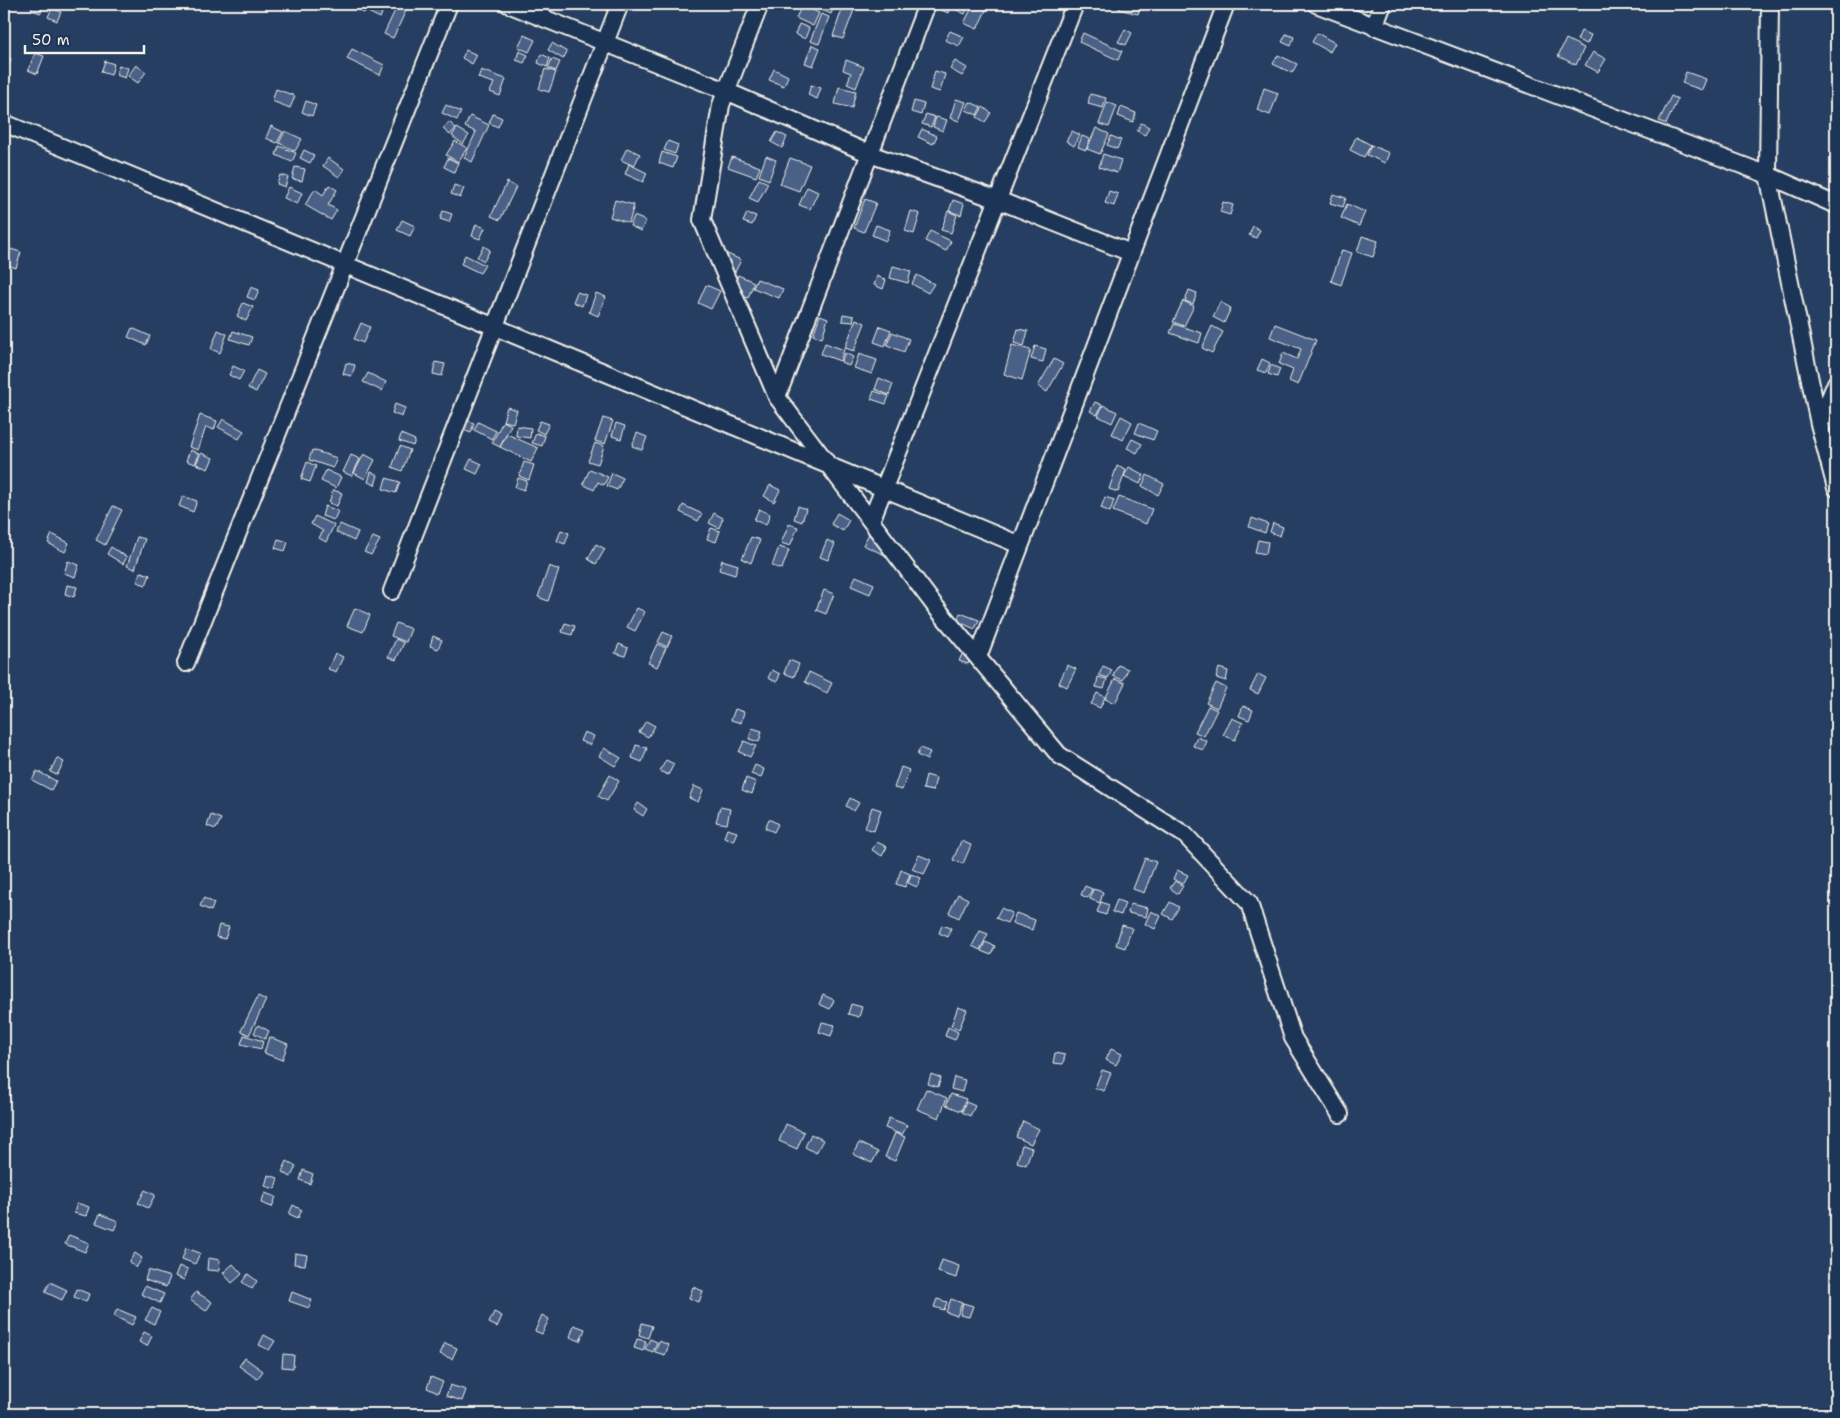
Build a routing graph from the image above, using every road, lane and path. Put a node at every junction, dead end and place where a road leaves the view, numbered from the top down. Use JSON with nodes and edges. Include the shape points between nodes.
{"nodes":[{"id":1,"x":449,"y":4,"type":"edge"},
{"id":2,"x":508,"y":4,"type":"edge"},
{"id":3,"x":620,"y":4,"type":"edge"},
{"id":4,"x":760,"y":4,"type":"edge"},
{"id":5,"x":927,"y":4,"type":"edge"},
{"id":6,"x":1075,"y":4,"type":"edge"},
{"id":7,"x":1226,"y":4,"type":"edge"},
{"id":8,"x":1316,"y":4,"type":"edge"},
{"id":9,"x":1383,"y":4,"type":"edge"},
{"id":10,"x":1770,"y":4,"type":"edge"},
{"id":11,"x":1374,"y":27,"type":"junction"},
{"id":12,"x":604,"y":42,"type":"junction"},
{"id":13,"x":726,"y":91,"type":"junction"},
{"id":14,"x":4,"y":123,"type":"edge"},
{"id":15,"x":870,"y":154,"type":"junction"},
{"id":16,"x":1768,"y":175,"type":"junction"},
{"id":17,"x":998,"y":200,"type":"junction"},
{"id":18,"x":1836,"y":205,"type":"edge"},
{"id":19,"x":1131,"y":253,"type":"junction"},
{"id":20,"x":345,"y":265,"type":"junction"},
{"id":21,"x":495,"y":327,"type":"junction"},
{"id":22,"x":1836,"y":383,"type":"edge"},
{"id":23,"x":777,"y":398,"type":"junction"},
{"id":24,"x":1818,"y":424,"type":"junction"},
{"id":25,"x":829,"y":466,"type":"junction"},
{"id":26,"x":1836,"y":488,"type":"edge"},
{"id":27,"x":884,"y":489,"type":"junction"},
{"id":28,"x":871,"y":521,"type":"junction"},
{"id":29,"x":1020,"y":545,"type":"junction"},
{"id":30,"x":392,"y":591,"type":"dead end"},
{"id":31,"x":978,"y":657,"type":"junction"},
{"id":32,"x":186,"y":663,"type":"dead end"},
{"id":33,"x":1340,"y":1114,"type":"dead end"}],
"edges":[{"from":1,"to":20,"type":"street"},
{"from":2,"to":12,"type":"street"},
{"from":3,"to":12,"type":"street"},
{"from":4,"to":13,"type":"street"},
{"from":5,"to":15,"type":"street"},
{"from":6,"to":17,"type":"street"},
{"from":7,"to":19,"type":"street"},
{"from":8,"to":11,"type":"street"},
{"from":9,"to":11,"type":"street"},
{"from":10,"to":16,"type":"street"},
{"from":11,"to":16,"type":"street"},
{"from":12,"to":13,"type":"street"},
{"from":12,"to":21,"type":"street"},
{"from":13,"to":15,"type":"street"},
{"from":13,"to":23,"type":"street","via":[[720,105],[702,220]]},
{"from":14,"to":20,"type":"street"},
{"from":15,"to":17,"type":"street"},
{"from":15,"to":23,"type":"street"},
{"from":16,"to":18,"type":"street"},
{"from":16,"to":24,"type":"street"},
{"from":17,"to":19,"type":"street"},
{"from":17,"to":27,"type":"street"},
{"from":19,"to":29,"type":"street"},
{"from":20,"to":21,"type":"street"},
{"from":20,"to":32,"type":"street"},
{"from":21,"to":25,"type":"street"},
{"from":21,"to":30,"type":"street"},
{"from":22,"to":24,"type":"street"},
{"from":23,"to":25,"type":"street"},
{"from":24,"to":26,"type":"street"},
{"from":25,"to":27,"type":"street"},
{"from":25,"to":28,"type":"street"},
{"from":27,"to":28,"type":"street"},
{"from":27,"to":29,"type":"street"},
{"from":28,"to":31,"type":"street"},
{"from":29,"to":31,"type":"street"},
{"from":31,"to":33,"type":"street","via":[[1059,755],[1185,835],[1249,904],[1293,1038]]}]}
